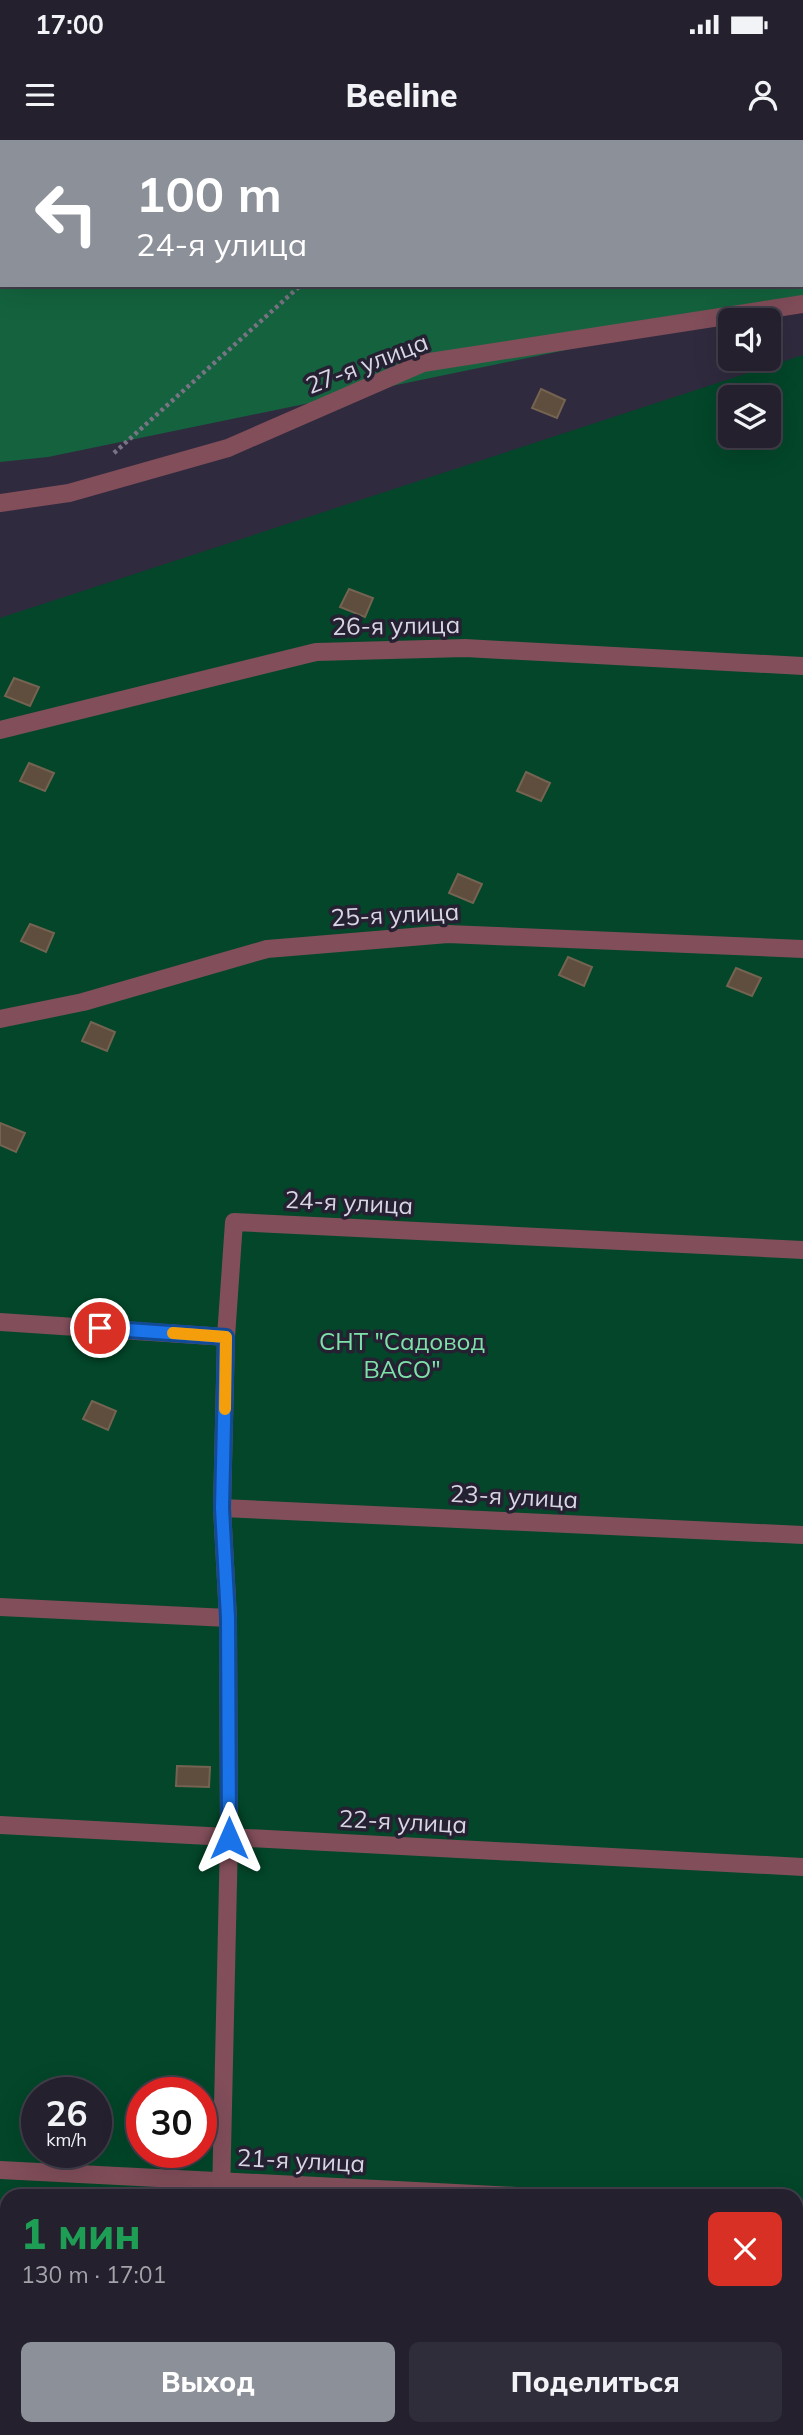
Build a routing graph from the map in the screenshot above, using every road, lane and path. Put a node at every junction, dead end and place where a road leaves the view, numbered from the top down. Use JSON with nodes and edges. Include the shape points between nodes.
{"nodes":[{"id":1,"x":299,"y":287,"type":"edge"},
{"id":2,"x":803,"y":304,"type":"edge"},
{"id":3,"x":110,"y":457,"type":"dead end"},
{"id":4,"x":0,"y":503,"type":"edge"},
{"id":5,"x":803,"y":666,"type":"edge"},
{"id":6,"x":0,"y":730,"type":"edge"},
{"id":7,"x":803,"y":949,"type":"edge"},
{"id":8,"x":0,"y":1019,"type":"edge"},
{"id":9,"x":803,"y":1250,"type":"edge"},
{"id":10,"x":0,"y":1322,"type":"edge"},
{"id":11,"x":226,"y":1337,"type":"junction"},
{"id":12,"x":222,"y":1508,"type":"junction"},
{"id":13,"x":803,"y":1535,"type":"edge"},
{"id":14,"x":0,"y":1606,"type":"edge"},
{"id":15,"x":228,"y":1618,"type":"junction"},
{"id":16,"x":0,"y":1825,"type":"edge"},
{"id":17,"x":229,"y":1838,"type":"junction"},
{"id":18,"x":803,"y":1867,"type":"edge"},
{"id":19,"x":0,"y":2170,"type":"edge"},
{"id":20,"x":221,"y":2189,"type":"edge"}],
"edges":[{"from":1,"to":3,"type":"path"},
{"from":2,"to":4,"type":"street","name":"27-я улица","via":[[423,363],[229,449],[69,493]]},
{"from":5,"to":6,"type":"street","name":"26-я улица","via":[[465,648],[316,652]]},
{"from":7,"to":8,"type":"street","name":"25-я улица","via":[[448,934],[267,949],[83,1002]]},
{"from":9,"to":11,"type":"street","name":"24-я улица","via":[[234,1222]]},
{"from":10,"to":11,"type":"street"},
{"from":11,"to":12,"type":"street"},
{"from":12,"to":13,"type":"street","name":"23-я улица"},
{"from":12,"to":15,"type":"street"},
{"from":14,"to":15,"type":"street"},
{"from":15,"to":17,"type":"street"},
{"from":16,"to":17,"type":"street","name":"22-я улица"},
{"from":17,"to":18,"type":"street","name":"22-я улица"},
{"from":17,"to":20,"type":"street"},
{"from":19,"to":20,"type":"street","name":"21-я улица"}]}
